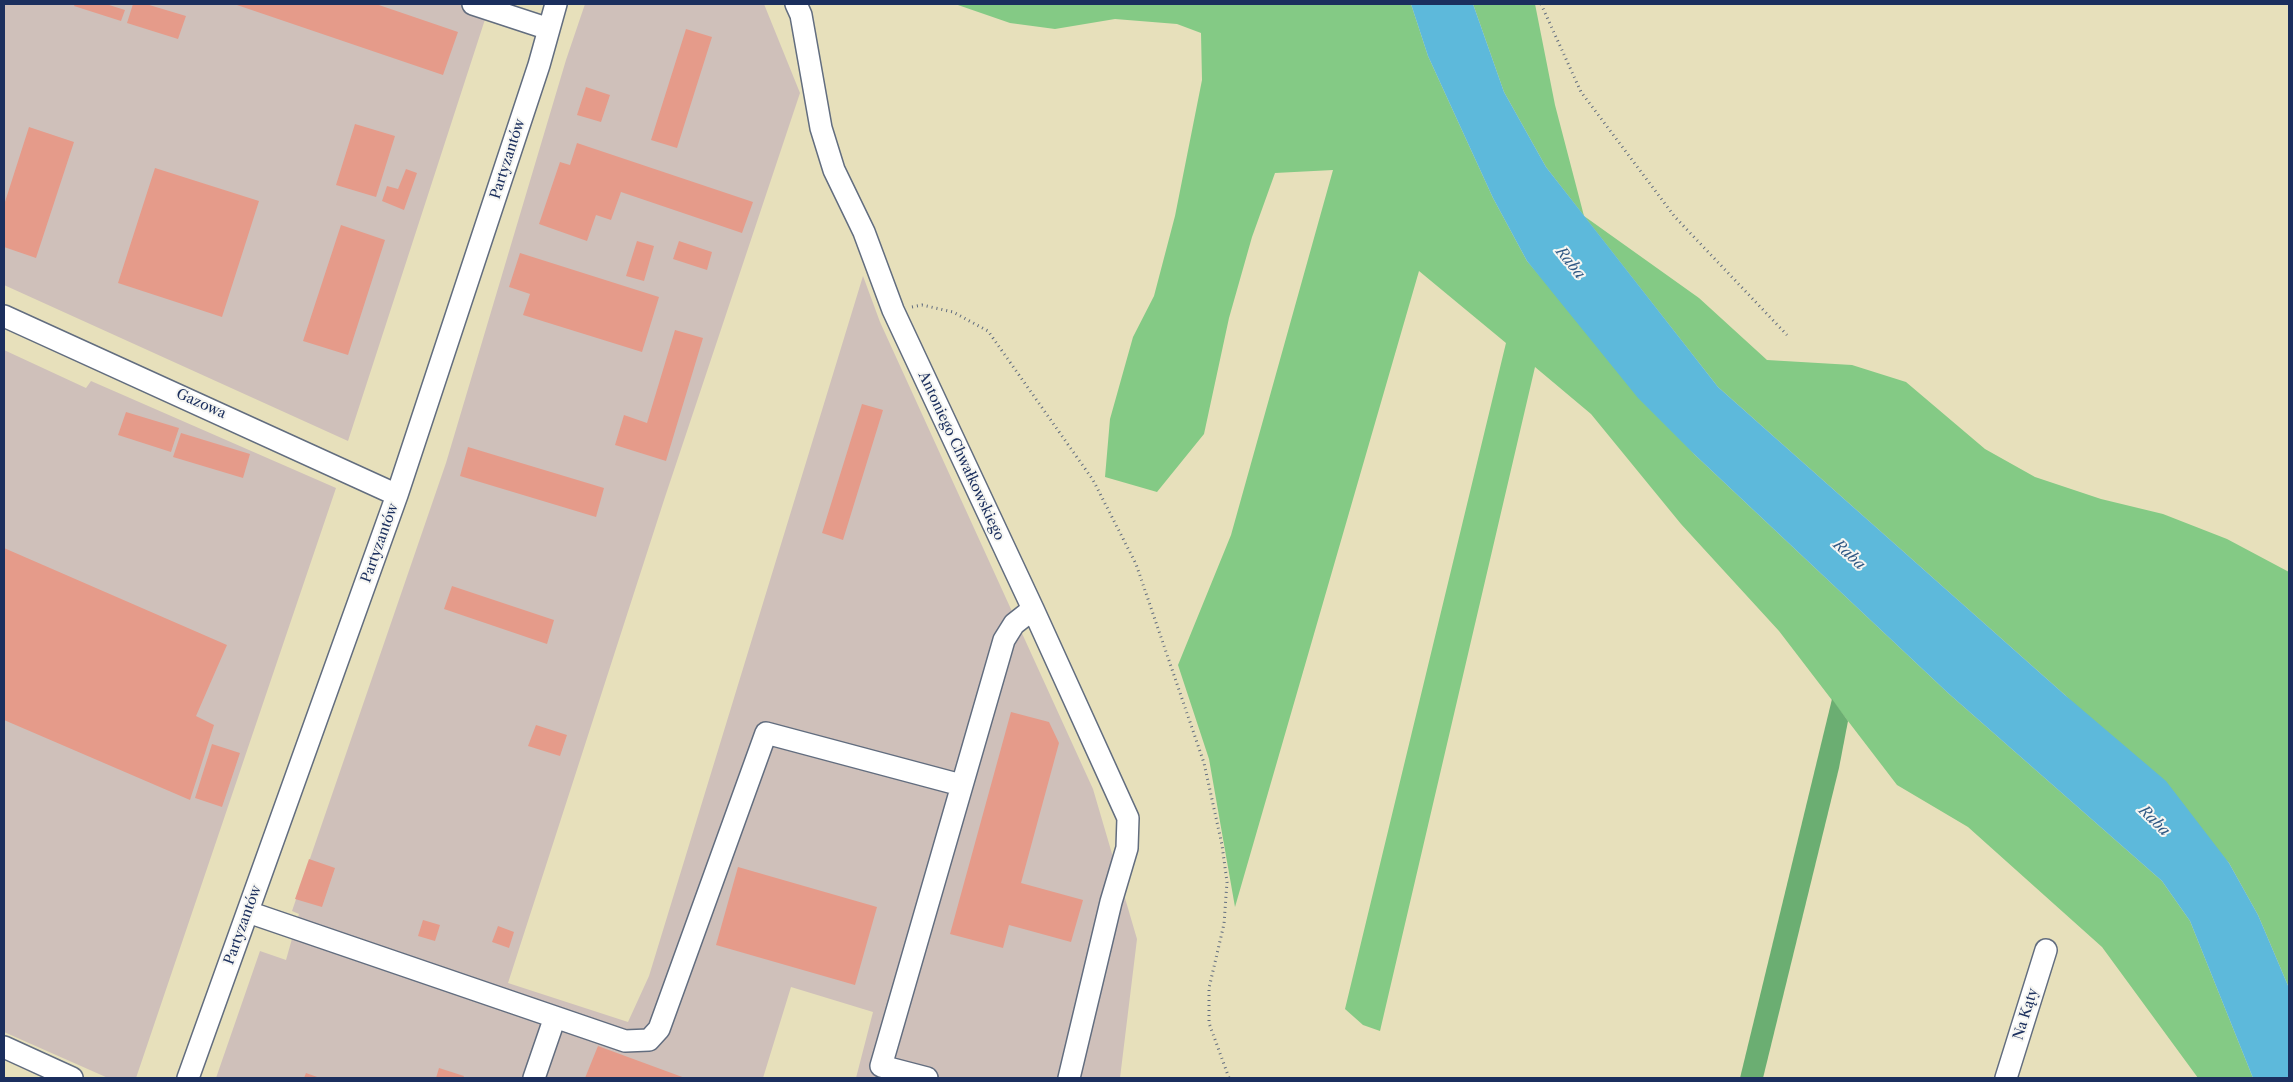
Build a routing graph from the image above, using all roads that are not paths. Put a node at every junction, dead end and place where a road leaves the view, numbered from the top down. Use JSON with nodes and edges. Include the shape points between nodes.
{"nodes":[{"id":1,"x":473,"y":4,"type":"edge"},
{"id":2,"x":556,"y":4,"type":"edge"},
{"id":3,"x":796,"y":4,"type":"edge"},
{"id":4,"x":550,"y":29,"type":"junction"},
{"id":5,"x":4,"y":316,"type":"edge"},
{"id":6,"x":397,"y":495,"type":"junction"},
{"id":7,"x":1033,"y":609,"type":"junction"},
{"id":8,"x":961,"y":785,"type":"junction"},
{"id":9,"x":248,"y":912,"type":"junction"},
{"id":10,"x":2046,"y":950,"type":"dead end"},
{"id":11,"x":555,"y":1017,"type":"junction"},
{"id":12,"x":4,"y":1047,"type":"edge"},
{"id":13,"x":72,"y":1078,"type":"edge"},
{"id":14,"x":188,"y":1078,"type":"edge"},
{"id":15,"x":534,"y":1078,"type":"edge"},
{"id":16,"x":927,"y":1078,"type":"edge"},
{"id":17,"x":1069,"y":1078,"type":"edge"},
{"id":18,"x":2006,"y":1078,"type":"edge"}],
"edges":[{"from":1,"to":4,"type":"street"},
{"from":2,"to":4,"type":"street","name":"Partyzantów"},
{"from":3,"to":7,"type":"street","name":"Antoniego Chwałkowskiego","via":[[803,24],[821,128],[834,170],[864,232],[893,310]]},
{"from":4,"to":6,"type":"street","name":"Partyzantów"},
{"from":5,"to":6,"type":"street","name":"Gazowa"},
{"from":6,"to":9,"type":"street","name":"Partyzantów"},
{"from":7,"to":8,"type":"street","via":[[1014,624],[1004,640]]},
{"from":7,"to":17,"type":"street","name":"Antoniego Chwałkowskiego","via":[[1128,818],[1127,848]]},
{"from":8,"to":11,"type":"street","via":[[766,734],[659,1029],[649,1040],[625,1041]]},
{"from":8,"to":16,"type":"street","via":[[881,1066]]},
{"from":9,"to":11,"type":"street"},
{"from":9,"to":14,"type":"street","name":"Partyzantów"},
{"from":10,"to":18,"type":"street","name":"Na Kąty"},
{"from":11,"to":15,"type":"street"},
{"from":12,"to":13,"type":"street"}]}
